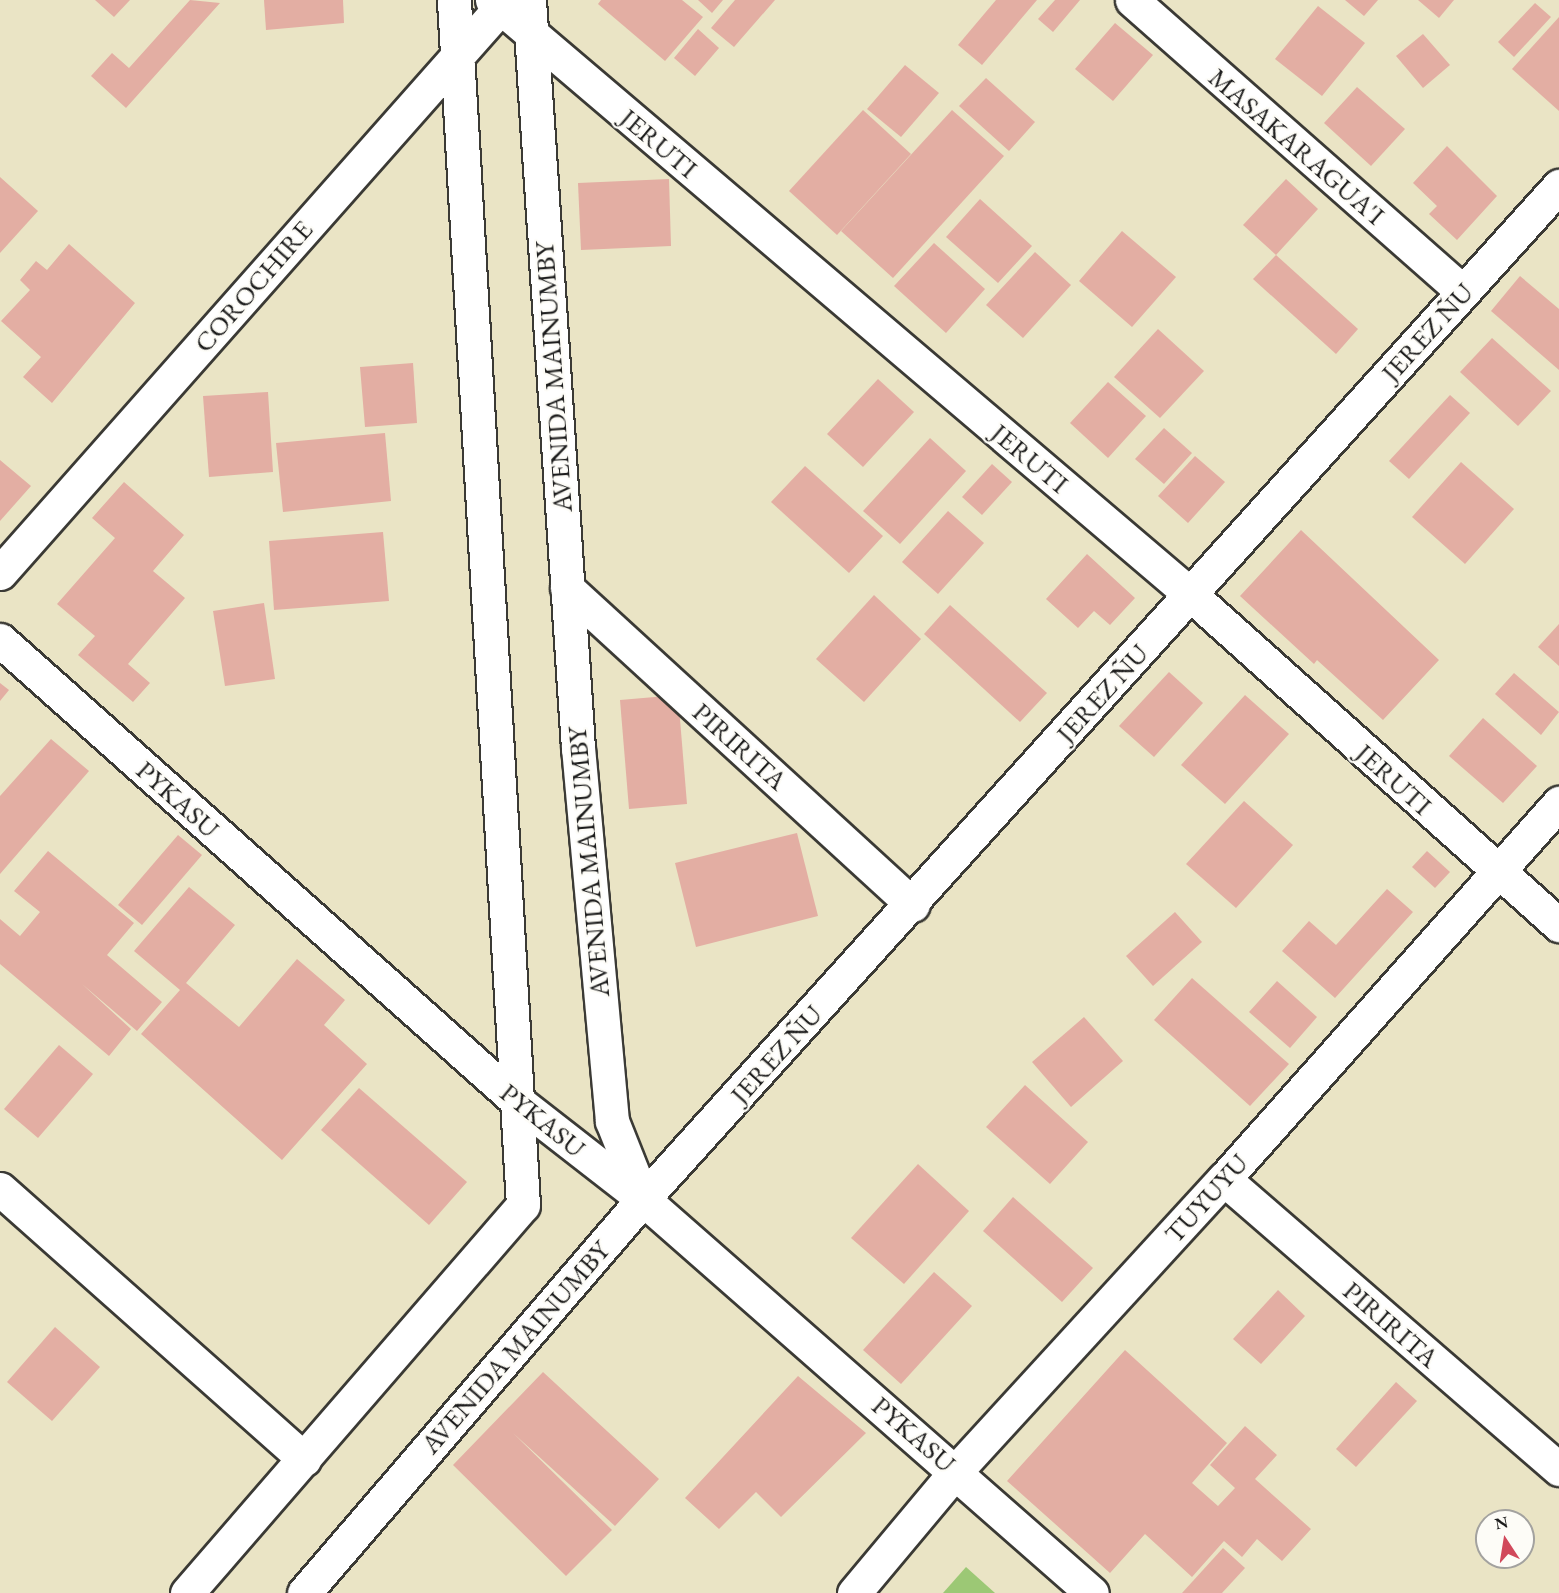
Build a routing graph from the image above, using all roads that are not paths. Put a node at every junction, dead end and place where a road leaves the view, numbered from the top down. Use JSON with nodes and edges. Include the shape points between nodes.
{"nodes":[{"id":1,"x":454,"y":0,"type":"edge"},
{"id":2,"x":1132,"y":0,"type":"edge"},
{"id":3,"x":507,"y":2,"type":"edge"},
{"id":4,"x":531,"y":35,"type":"junction"},
{"id":5,"x":458,"y":54,"type":"junction"},
{"id":6,"x":1559,"y":186,"type":"edge"},
{"id":7,"x":1463,"y":292,"type":"junction"},
{"id":8,"x":0,"y":573,"type":"edge"},
{"id":9,"x":567,"y":588,"type":"junction"},
{"id":10,"x":1190,"y":594,"type":"junction"},
{"id":11,"x":0,"y":640,"type":"edge"},
{"id":12,"x":1559,"y":803,"type":"edge"},
{"id":13,"x":1497,"y":872,"type":"junction"},
{"id":14,"x":913,"y":904,"type":"junction"},
{"id":15,"x":1559,"y":925,"type":"edge"},
{"id":16,"x":517,"y":1101,"type":"junction"},
{"id":17,"x":1224,"y":1179,"type":"junction"},
{"id":18,"x":0,"y":1189,"type":"edge"},
{"id":19,"x":643,"y":1199,"type":"junction"},
{"id":20,"x":304,"y":1459,"type":"junction"},
{"id":21,"x":1559,"y":1469,"type":"edge"},
{"id":22,"x":956,"y":1471,"type":"junction"},
{"id":23,"x":187,"y":1593,"type":"edge"},
{"id":24,"x":303,"y":1593,"type":"edge"},
{"id":25,"x":854,"y":1593,"type":"edge"},
{"id":26,"x":1092,"y":1593,"type":"edge"}],
"edges":[{"from":1,"to":5,"type":"street"},
{"from":2,"to":7,"type":"street","name":"MASAKARAGUA'I"},
{"from":3,"to":4,"type":"street","name":"AVENIDA MAINUMBY"},
{"from":3,"to":5,"type":"street","name":"COROCHIRE"},
{"from":4,"to":9,"type":"street","name":"AVENIDA MAINUMBY"},
{"from":4,"to":10,"type":"street","name":"JERUTI"},
{"from":5,"to":8,"type":"street","name":"COROCHIRE"},
{"from":5,"to":16,"type":"street"},
{"from":6,"to":7,"type":"street","name":"JEREZ ÑU"},
{"from":7,"to":10,"type":"street","name":"JEREZ ÑU"},
{"from":9,"to":14,"type":"street","name":"PIRIRITA"},
{"from":9,"to":19,"type":"street","name":"AVENIDA MAINUMBY","via":[[612,1121]]},
{"from":10,"to":13,"type":"street","name":"JERUTI"},
{"from":10,"to":14,"type":"street","name":"JEREZ ÑU"},
{"from":11,"to":16,"type":"street","name":"PYKASU"},
{"from":12,"to":13,"type":"street","name":"TUYUYU"},
{"from":13,"to":15,"type":"street","name":"JERUTI"},
{"from":13,"to":17,"type":"street","name":"TUYUYU"},
{"from":14,"to":19,"type":"street","name":"JEREZ ÑU"},
{"from":16,"to":19,"type":"street","name":"PYKASU"},
{"from":16,"to":20,"type":"street","via":[[523,1204]]},
{"from":17,"to":21,"type":"street","name":"PIRIRITA"},
{"from":17,"to":22,"type":"street","name":"TUYUYU"},
{"from":18,"to":20,"type":"street"},
{"from":19,"to":22,"type":"street","name":"PYKASU"},
{"from":19,"to":24,"type":"street","name":"AVENIDA MAINUMBY"},
{"from":20,"to":23,"type":"street"},
{"from":22,"to":25,"type":"street","name":"TUYUYU"},
{"from":22,"to":26,"type":"street","name":"PYKASU"}]}
